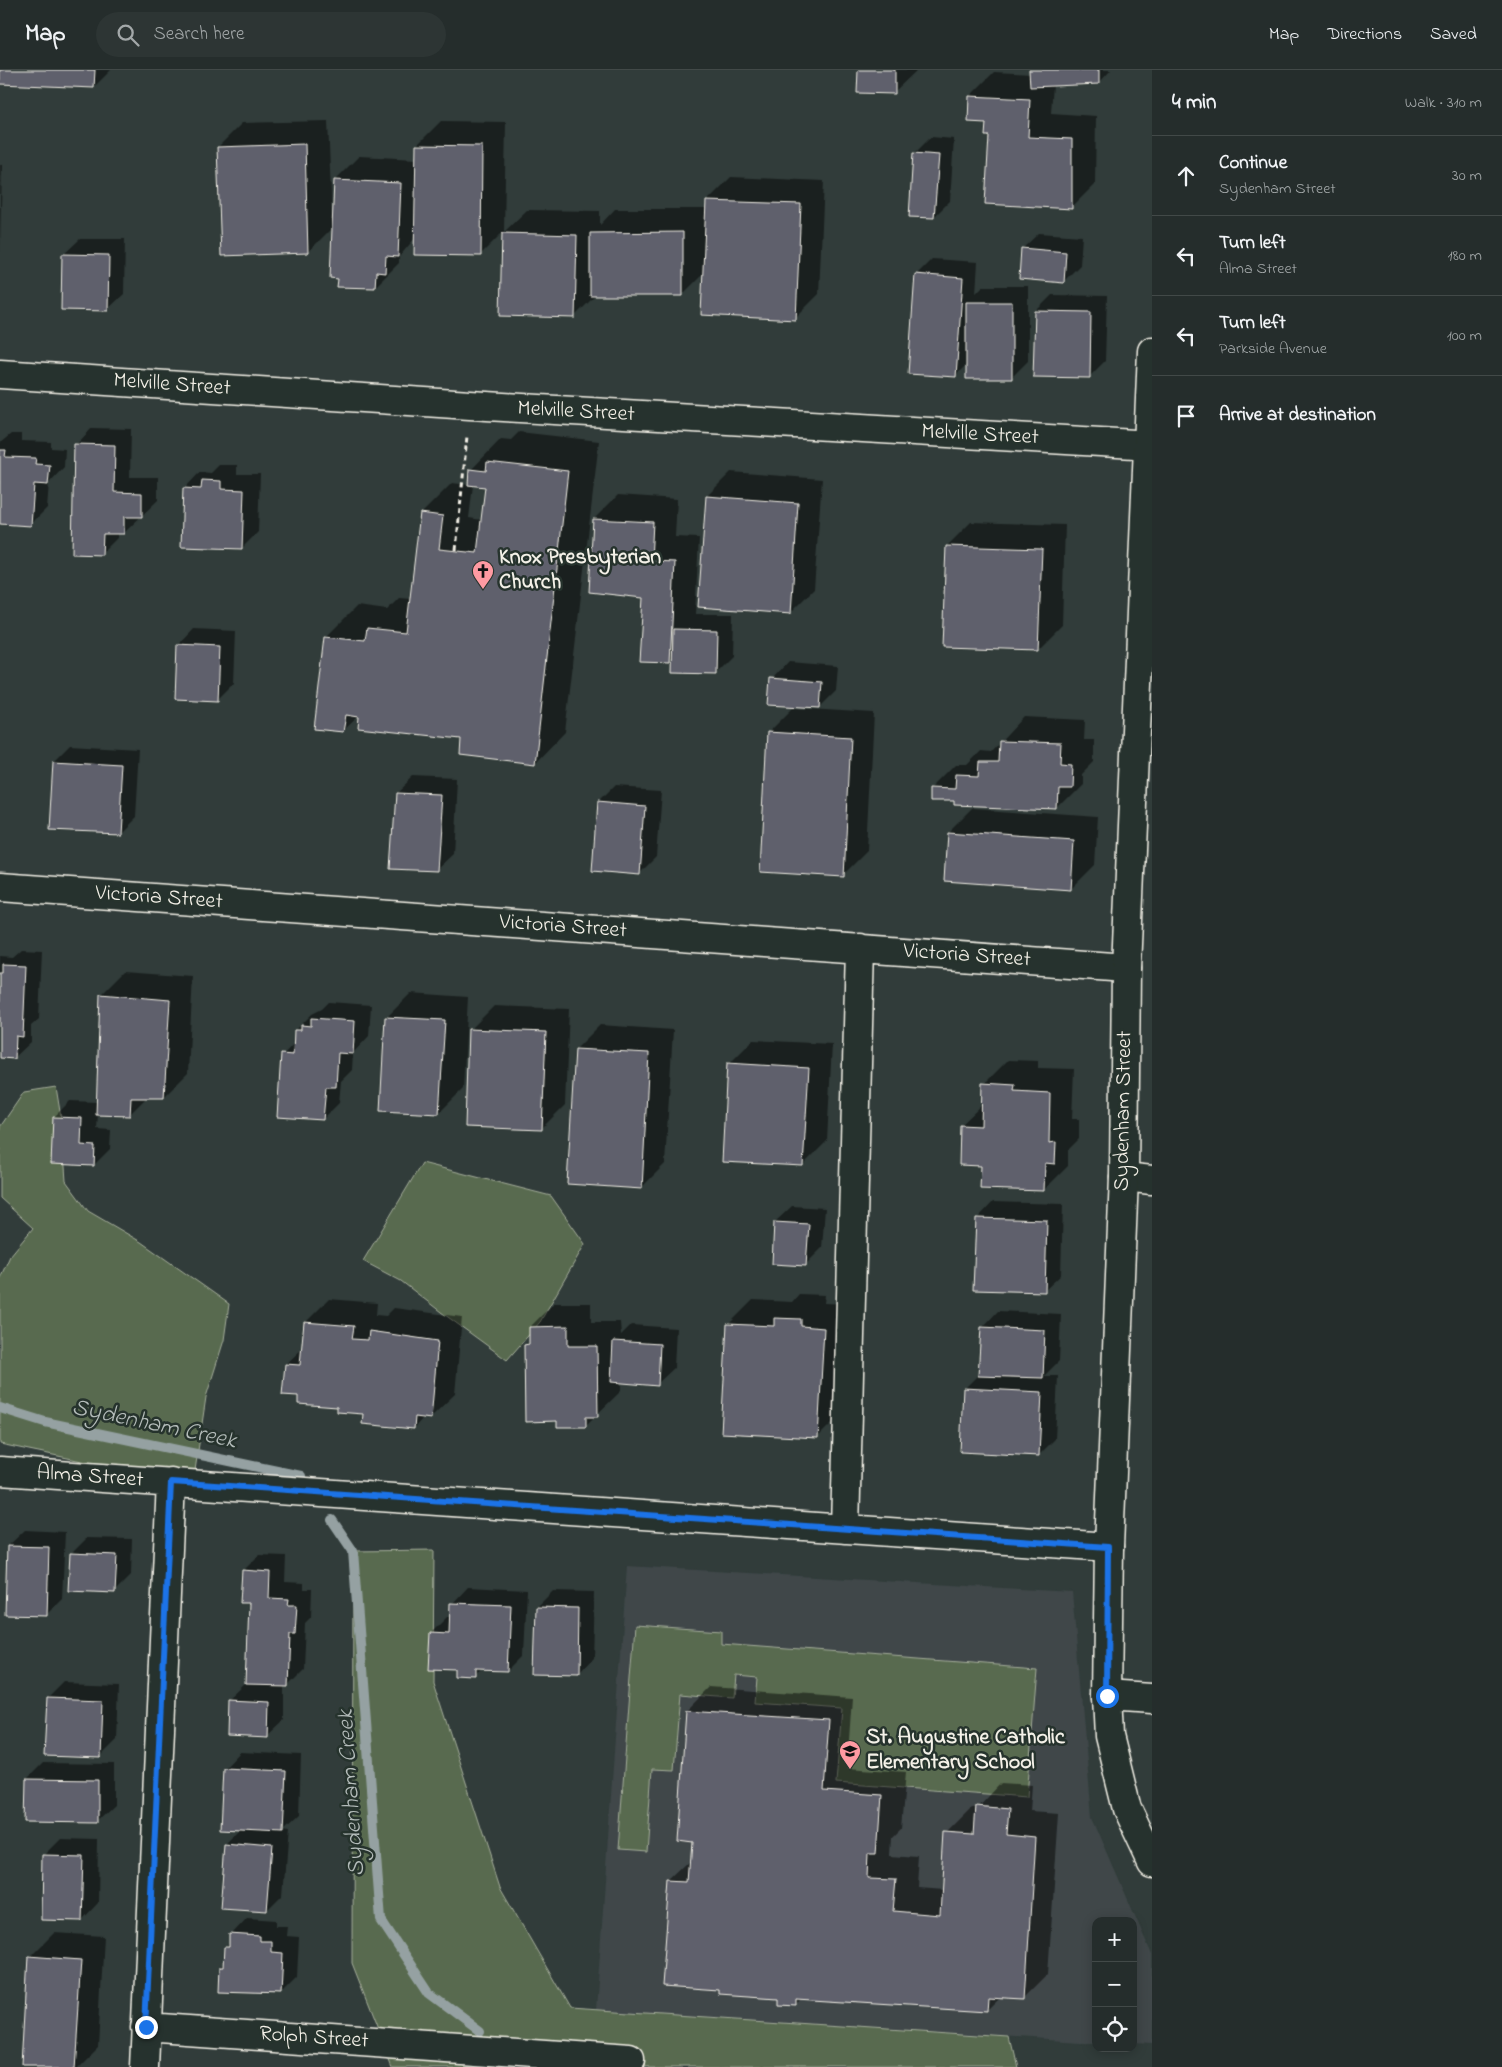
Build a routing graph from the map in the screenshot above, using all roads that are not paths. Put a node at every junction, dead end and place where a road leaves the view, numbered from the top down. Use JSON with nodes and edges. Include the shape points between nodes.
{"nodes":[{"id":1,"x":1152,"y":351,"type":"edge"},
{"id":2,"x":0,"y":374,"type":"edge"},
{"id":3,"x":1151,"y":445,"type":"edge"},
{"id":4,"x":0,"y":887,"type":"edge"},
{"id":5,"x":860,"y":948,"type":"junction"},
{"id":6,"x":1126,"y":968,"type":"junction"},
{"id":7,"x":1124,"y":1177,"type":"junction"},
{"id":8,"x":1152,"y":1180,"type":"edge"},
{"id":9,"x":0,"y":1471,"type":"edge"},
{"id":10,"x":171,"y":1482,"type":"junction"},
{"id":11,"x":845,"y":1529,"type":"junction"},
{"id":12,"x":1108,"y":1547,"type":"junction"},
{"id":13,"x":1107,"y":1696,"type":"junction"},
{"id":14,"x":1152,"y":1699,"type":"edge"},
{"id":15,"x":1152,"y":1862,"type":"edge"},
{"id":16,"x":146,"y":2027,"type":"junction"},
{"id":17,"x":631,"y":2060,"type":"dead end"},
{"id":18,"x":145,"y":2067,"type":"edge"}],
"edges":[{"from":1,"to":3,"type":"street","name":"Sydenham Street"},
{"from":2,"to":3,"type":"street","name":"Melville Street"},
{"from":3,"to":6,"type":"street","name":"Sydenham Street"},
{"from":4,"to":5,"type":"street","name":"Victoria Street"},
{"from":5,"to":6,"type":"street","name":"Victoria Street"},
{"from":5,"to":11,"type":"street"},
{"from":6,"to":7,"type":"street","name":"Sydenham Street"},
{"from":7,"to":8,"type":"street"},
{"from":7,"to":12,"type":"street","name":"Sydenham Street"},
{"from":9,"to":10,"type":"street","name":"Alma Street"},
{"from":10,"to":11,"type":"street","name":"Alma Street"},
{"from":10,"to":16,"type":"street"},
{"from":11,"to":12,"type":"street","name":"Alma Street"},
{"from":12,"to":13,"type":"street","name":"Sydenham Street"},
{"from":13,"to":14,"type":"street"},
{"from":13,"to":15,"type":"street","name":"Sydenham Street","via":[[1109,1736],[1127,1809]]},
{"from":16,"to":17,"type":"street","name":"Rolph Street"},
{"from":16,"to":18,"type":"street"}]}
